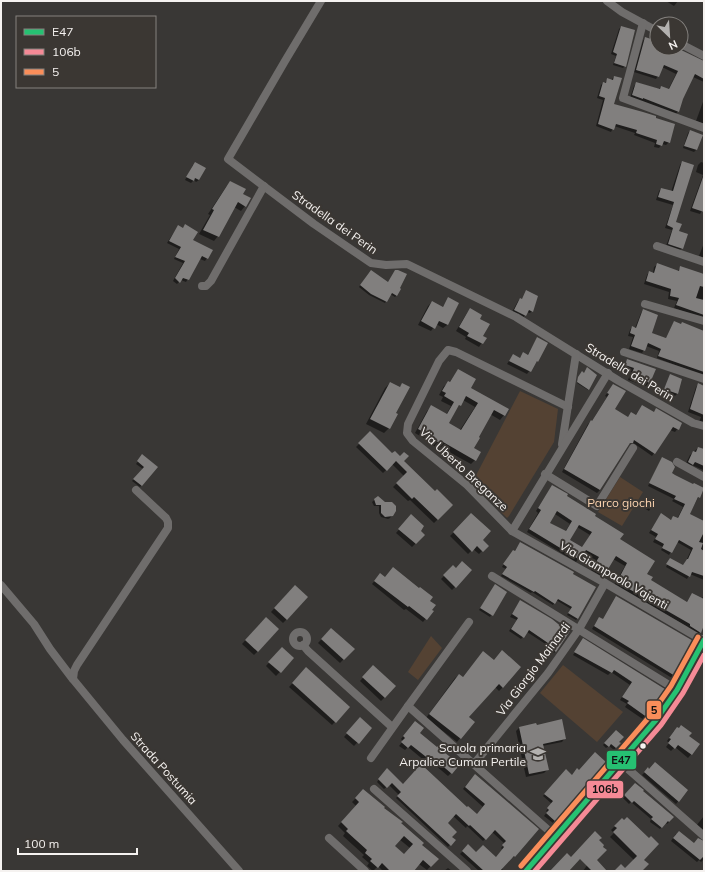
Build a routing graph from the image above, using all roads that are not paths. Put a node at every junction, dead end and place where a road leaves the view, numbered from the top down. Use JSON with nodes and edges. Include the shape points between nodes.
{"nodes":[{"id":1,"x":321,"y":1,"type":"edge"},
{"id":2,"x":607,"y":1,"type":"edge"},
{"id":3,"x":644,"y":23,"type":"junction"},
{"id":4,"x":649,"y":26,"type":"edge"},
{"id":5,"x":689,"y":48,"type":"edge"},
{"id":6,"x":704,"y":56,"type":"edge"},
{"id":7,"x":704,"y":128,"type":"edge"},
{"id":8,"x":264,"y":186,"type":"junction"},
{"id":9,"x":657,"y":246,"type":"dead end"},
{"id":10,"x":704,"y":262,"type":"edge"},
{"id":11,"x":202,"y":286,"type":"dead end"},
{"id":12,"x":645,"y":304,"type":"dead end"},
{"id":13,"x":704,"y":321,"type":"edge"},
{"id":14,"x":624,"y":352,"type":"dead end"},
{"id":15,"x":576,"y":354,"type":"junction"},
{"id":16,"x":608,"y":373,"type":"junction"},
{"id":17,"x":704,"y":379,"type":"edge"},
{"id":18,"x":568,"y":408,"type":"junction"},
{"id":19,"x":704,"y":426,"type":"edge"},
{"id":20,"x":562,"y":447,"type":"junction"},
{"id":21,"x":633,"y":448,"type":"dead end"},
{"id":22,"x":677,"y":462,"type":"dead end"},
{"id":23,"x":545,"y":474,"type":"junction"},
{"id":24,"x":704,"y":477,"type":"edge"},
{"id":25,"x":136,"y":490,"type":"dead end"},
{"id":26,"x":512,"y":531,"type":"junction"},
{"id":27,"x":492,"y":576,"type":"dead end"},
{"id":28,"x":605,"y":583,"type":"junction"},
{"id":29,"x":1,"y":585,"type":"edge"},
{"id":30,"x":470,"y":622,"type":"dead end"},
{"id":31,"x":579,"y":629,"type":"junction"},
{"id":32,"x":704,"y":640,"type":"edge"},
{"id":33,"x":303,"y":645,"type":"dead end"},
{"id":34,"x":73,"y":679,"type":"junction"},
{"id":35,"x":677,"y":690,"type":"junction"},
{"id":36,"x":408,"y":706,"type":"junction"},
{"id":37,"x":392,"y":727,"type":"junction"},
{"id":38,"x":370,"y":758,"type":"dead end"},
{"id":39,"x":620,"y":762,"type":"junction"},
{"id":40,"x":474,"y":764,"type":"junction"},
{"id":41,"x":374,"y":789,"type":"dead end"},
{"id":42,"x":704,"y":836,"type":"edge"},
{"id":43,"x":556,"y":837,"type":"junction"},
{"id":44,"x":328,"y":838,"type":"dead end"},
{"id":45,"x":530,"y":870,"type":"edge"},
{"id":46,"x":239,"y":871,"type":"edge"},
{"id":47,"x":365,"y":871,"type":"edge"},
{"id":48,"x":467,"y":871,"type":"edge"}],
"edges":[{"from":1,"to":8,"type":"street","name":"Stradella dei Perin","via":[[228,159]]},
{"from":2,"to":3,"type":"street"},
{"from":3,"to":4,"type":"street"},
{"from":3,"to":7,"type":"street","via":[[623,98]]},
{"from":5,"to":6,"type":"street"},
{"from":8,"to":11,"type":"street","via":[[211,281]]},
{"from":8,"to":15,"type":"street","name":"Stradella dei Perin","via":[[371,263],[407,264],[516,317]]},
{"from":9,"to":10,"type":"street"},
{"from":12,"to":13,"type":"street"},
{"from":14,"to":17,"type":"street"},
{"from":15,"to":16,"type":"street","name":"Stradella dei Perin"},
{"from":15,"to":18,"type":"street"},
{"from":16,"to":19,"type":"street","name":"Stradella dei Perin","via":[[693,423]]},
{"from":16,"to":20,"type":"street"},
{"from":18,"to":20,"type":"street"},
{"from":18,"to":26,"type":"street","name":"Via Uberto Breganze","via":[[448,350],[439,361],[408,424],[407,434],[467,485]]},
{"from":20,"to":23,"type":"street"},
{"from":21,"to":23,"type":"street","via":[[597,506]]},
{"from":22,"to":24,"type":"street"},
{"from":23,"to":26,"type":"street"},
{"from":25,"to":34,"type":"street","via":[[166,518],[168,528],[77,665]]},
{"from":26,"to":28,"type":"street","name":"Via Giampaolo Vajenti"},
{"from":27,"to":31,"type":"street"},
{"from":28,"to":31,"type":"street","name":"Via Giorgio Mainardi"},
{"from":28,"to":32,"type":"street","name":"Via Giampaolo Vajenti"},
{"from":29,"to":34,"type":"street","name":"Strada Postumia","via":[[34,624]]},
{"from":30,"to":36,"type":"street"},
{"from":31,"to":35,"type":"street"},
{"from":31,"to":40,"type":"street","name":"Via Giorgio Mainardi","via":[[548,673]]},
{"from":32,"to":35,"type":"main road"},
{"from":33,"to":37,"type":"street"},
{"from":34,"to":46,"type":"street","name":"Strada Postumia","via":[[123,740]]},
{"from":35,"to":39,"type":"main road","via":[[656,720]]},
{"from":36,"to":37,"type":"street"},
{"from":36,"to":40,"type":"street"},
{"from":37,"to":38,"type":"street"},
{"from":39,"to":42,"type":"street"},
{"from":39,"to":43,"type":"main road"},
{"from":40,"to":43,"type":"street"},
{"from":41,"to":48,"type":"street"},
{"from":43,"to":45,"type":"main road"},
{"from":44,"to":47,"type":"street"}]}
